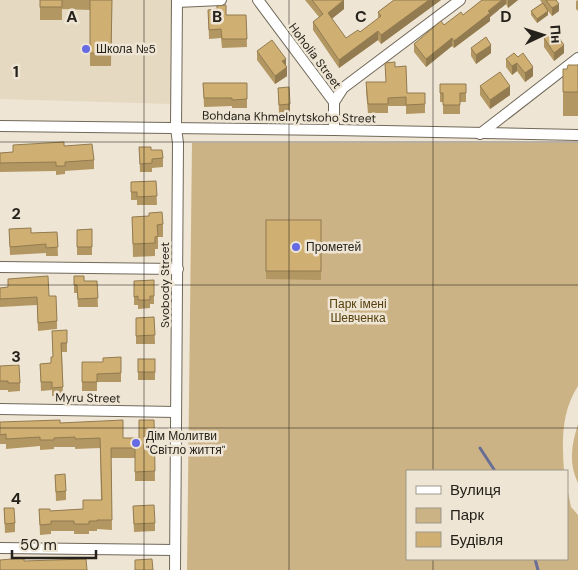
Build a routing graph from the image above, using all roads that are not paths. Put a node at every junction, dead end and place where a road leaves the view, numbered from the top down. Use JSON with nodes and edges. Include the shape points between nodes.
{"nodes":[{"id":1,"x":220,"y":0,"type":"edge"},
{"id":2,"x":258,"y":0,"type":"edge"},
{"id":3,"x":460,"y":0,"type":"edge"},
{"id":4,"x":177,"y":1,"type":"edge"},
{"id":5,"x":578,"y":58,"type":"edge"},
{"id":6,"x":334,"y":102,"type":"junction"},
{"id":7,"x":0,"y":126,"type":"edge"},
{"id":8,"x":176,"y":128,"type":"junction"},
{"id":9,"x":334,"y":130,"type":"junction"},
{"id":10,"x":480,"y":134,"type":"junction"},
{"id":11,"x":578,"y":135,"type":"edge"},
{"id":12,"x":0,"y":267,"type":"edge"},
{"id":13,"x":178,"y":269,"type":"junction"},
{"id":14,"x":0,"y":409,"type":"edge"},
{"id":15,"x":176,"y":412,"type":"junction"},
{"id":16,"x":0,"y":548,"type":"edge"},
{"id":17,"x":175,"y":550,"type":"junction"},
{"id":18,"x":175,"y":570,"type":"edge"}],
"edges":[{"from":1,"to":4,"type":"street"},
{"from":2,"to":6,"type":"street","name":"Hoholia Street"},
{"from":3,"to":6,"type":"street","via":[[343,88]]},
{"from":4,"to":8,"type":"street","name":"Svobody Street"},
{"from":5,"to":10,"type":"street"},
{"from":6,"to":9,"type":"street"},
{"from":7,"to":8,"type":"street","name":"Bohdana Khmelnytskoho Street"},
{"from":8,"to":9,"type":"street","name":"Bohdana Khmelnytskoho Street"},
{"from":8,"to":13,"type":"street","name":"Svobody Street"},
{"from":9,"to":10,"type":"street","name":"Bohdana Khmelnytskoho Street"},
{"from":10,"to":11,"type":"street","name":"Bohdana Khmelnytskoho Street"},
{"from":12,"to":13,"type":"street"},
{"from":13,"to":15,"type":"street","name":"Svobody Street"},
{"from":14,"to":15,"type":"street","name":"Myru Street"},
{"from":15,"to":17,"type":"street","name":"Svobody Street"},
{"from":16,"to":17,"type":"street"},
{"from":17,"to":18,"type":"street","name":"Svobody Street"}]}
